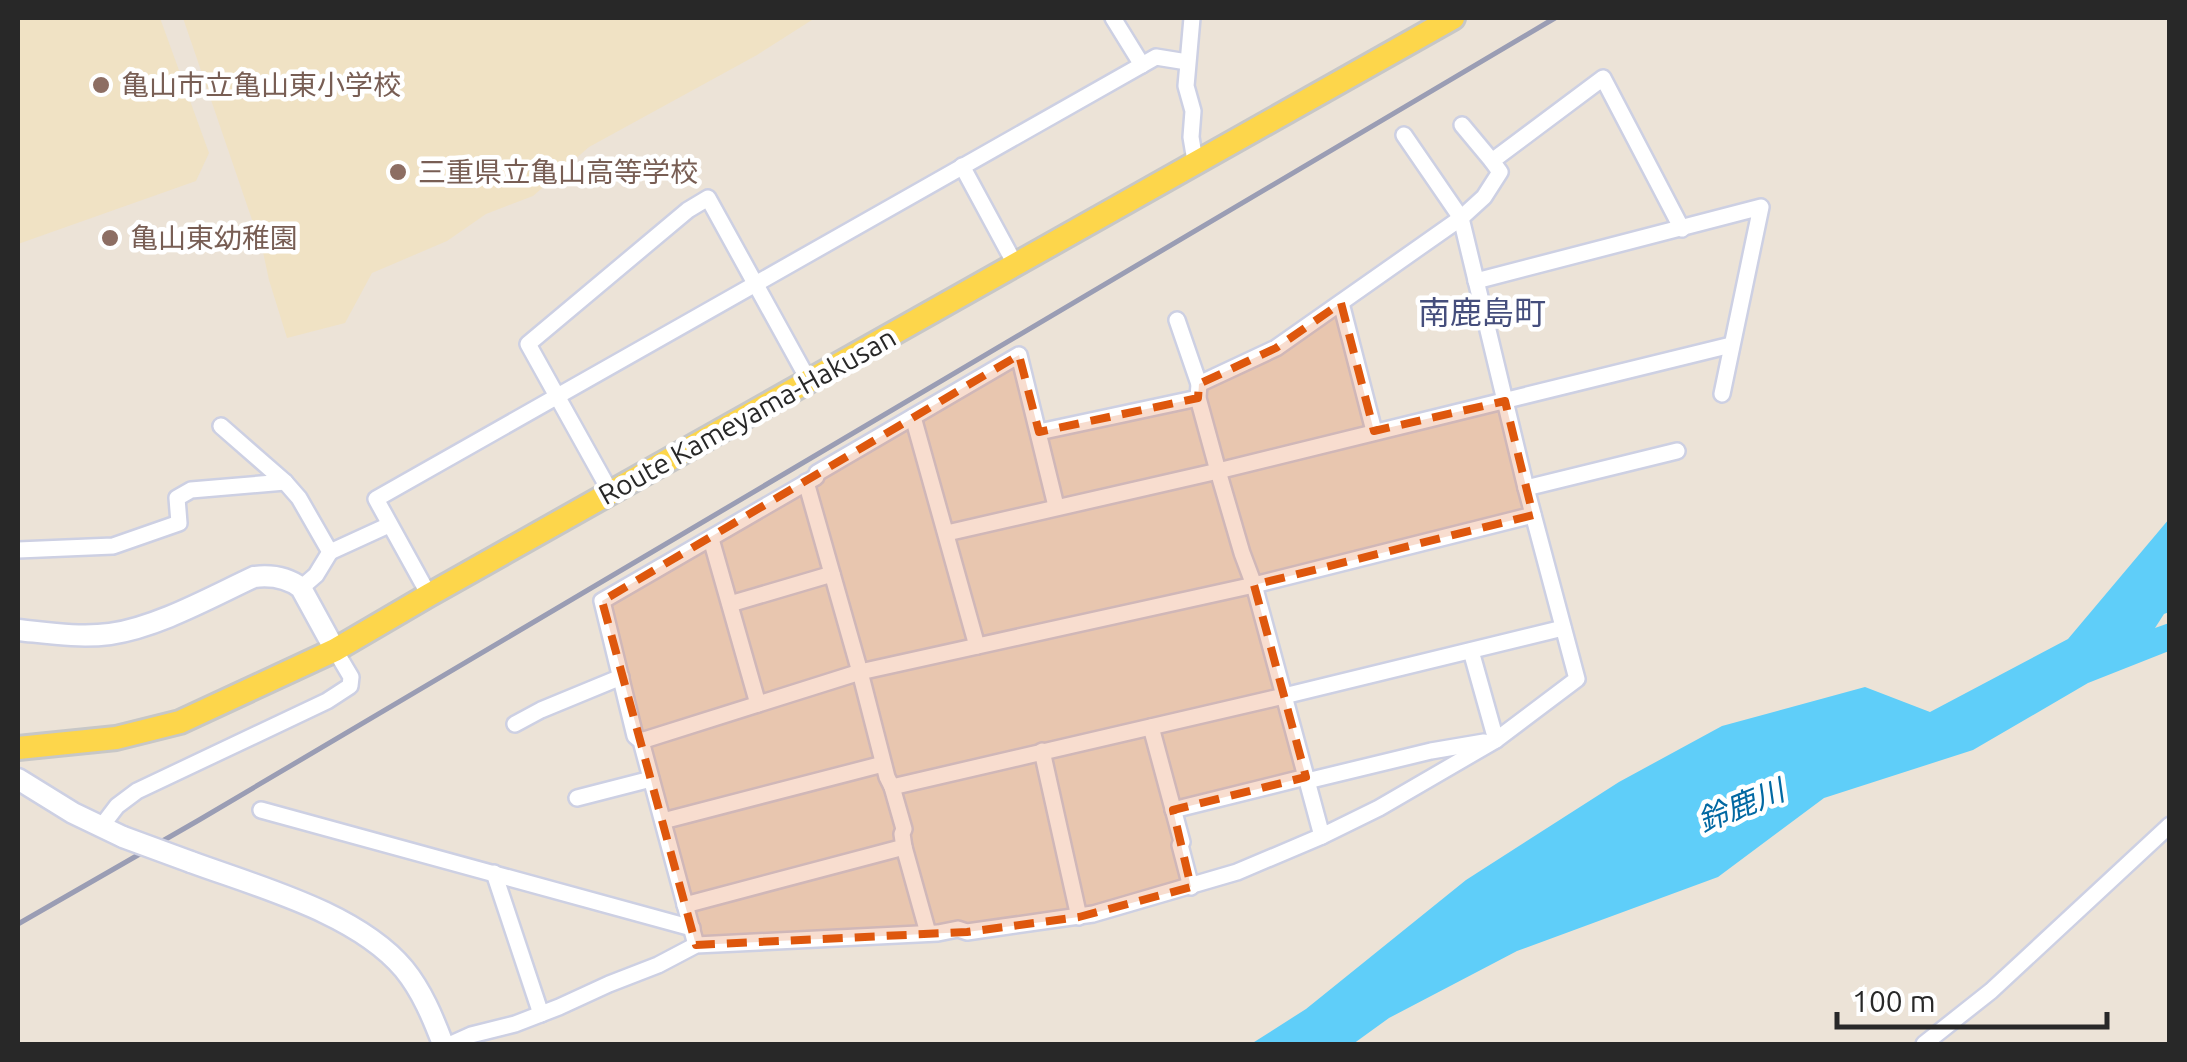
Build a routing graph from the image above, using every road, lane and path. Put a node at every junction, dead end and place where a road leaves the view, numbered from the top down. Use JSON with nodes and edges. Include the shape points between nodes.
{"nodes":[{"id":1,"x":1113,"y":18,"type":"edge"},
{"id":2,"x":1192,"y":18,"type":"edge"},
{"id":3,"x":1453,"y":18,"type":"edge"},
{"id":4,"x":1187,"y":62,"type":"junction"},
{"id":5,"x":1142,"y":65,"type":"junction"},
{"id":6,"x":1462,"y":124,"type":"dead end"},
{"id":7,"x":1404,"y":135,"type":"dead end"},
{"id":8,"x":1195,"y":161,"type":"junction"},
{"id":9,"x":1492,"y":161,"type":"junction"},
{"id":10,"x":962,"y":166,"type":"junction"},
{"id":11,"x":1462,"y":218,"type":"junction"},
{"id":12,"x":1682,"y":229,"type":"junction"},
{"id":13,"x":1015,"y":264,"type":"junction"},
{"id":14,"x":1476,"y":281,"type":"junction"},
{"id":15,"x":755,"y":284,"type":"junction"},
{"id":16,"x":1340,"y":304,"type":"junction"},
{"id":17,"x":1178,"y":320,"type":"dead end"},
{"id":18,"x":1732,"y":345,"type":"junction"},
{"id":19,"x":809,"y":381,"type":"junction"},
{"id":20,"x":1199,"y":391,"type":"junction"},
{"id":21,"x":1722,"y":394,"type":"dead end"},
{"id":22,"x":559,"y":396,"type":"junction"},
{"id":23,"x":1506,"y":401,"type":"junction"},
{"id":24,"x":913,"y":417,"type":"junction"},
{"id":25,"x":221,"y":426,"type":"dead end"},
{"id":26,"x":1039,"y":432,"type":"junction"},
{"id":27,"x":1374,"y":432,"type":"junction"},
{"id":28,"x":1678,"y":451,"type":"dead end"},
{"id":29,"x":1218,"y":471,"type":"junction"},
{"id":30,"x":285,"y":482,"type":"junction"},
{"id":31,"x":806,"y":482,"type":"junction"},
{"id":32,"x":1526,"y":488,"type":"junction"},
{"id":33,"x":611,"y":493,"type":"junction"},
{"id":34,"x":1056,"y":506,"type":"junction"},
{"id":35,"x":1534,"y":516,"type":"junction"},
{"id":36,"x":390,"y":524,"type":"junction"},
{"id":37,"x":946,"y":533,"type":"junction"},
{"id":38,"x":711,"y":539,"type":"junction"},
{"id":39,"x":18,"y":550,"type":"edge"},
{"id":40,"x":330,"y":552,"type":"junction"},
{"id":41,"x":832,"y":574,"type":"junction"},
{"id":42,"x":1254,"y":585,"type":"junction"},
{"id":43,"x":301,"y":588,"type":"junction"},
{"id":44,"x":428,"y":595,"type":"junction"},
{"id":45,"x":730,"y":604,"type":"junction"},
{"id":46,"x":1563,"y":628,"type":"junction"},
{"id":47,"x":18,"y":630,"type":"edge"},
{"id":48,"x":977,"y":646,"type":"junction"},
{"id":49,"x":336,"y":650,"type":"junction"},
{"id":50,"x":1471,"y":650,"type":"junction"},
{"id":51,"x":860,"y":672,"type":"junction"},
{"id":52,"x":621,"y":676,"type":"junction"},
{"id":53,"x":1284,"y":696,"type":"junction"},
{"id":54,"x":758,"y":704,"type":"junction"},
{"id":55,"x":515,"y":724,"type":"dead end"},
{"id":56,"x":1152,"y":727,"type":"junction"},
{"id":57,"x":1496,"y":740,"type":"junction"},
{"id":58,"x":641,"y":741,"type":"junction"},
{"id":59,"x":18,"y":748,"type":"edge"},
{"id":60,"x":1042,"y":752,"type":"junction"},
{"id":61,"x":883,"y":764,"type":"junction"},
{"id":62,"x":18,"y":779,"type":"edge"},
{"id":63,"x":651,"y":779,"type":"junction"},
{"id":64,"x":1307,"y":779,"type":"junction"},
{"id":65,"x":892,"y":787,"type":"junction"},
{"id":66,"x":577,"y":798,"type":"dead end"},
{"id":67,"x":260,"y":810,"type":"dead end"},
{"id":68,"x":1173,"y":810,"type":"junction"},
{"id":69,"x":663,"y":821,"type":"junction"},
{"id":70,"x":2170,"y":825,"type":"edge"},
{"id":71,"x":102,"y":827,"type":"junction"},
{"id":72,"x":1322,"y":836,"type":"junction"},
{"id":73,"x":904,"y":847,"type":"junction"},
{"id":74,"x":494,"y":873,"type":"junction"},
{"id":75,"x":1191,"y":886,"type":"junction"},
{"id":76,"x":685,"y":905,"type":"junction"},
{"id":77,"x":1080,"y":917,"type":"junction"},
{"id":78,"x":692,"y":928,"type":"junction"},
{"id":79,"x":928,"y":933,"type":"junction"},
{"id":80,"x":696,"y":945,"type":"junction"},
{"id":81,"x":541,"y":1014,"type":"junction"},
{"id":82,"x":443,"y":1044,"type":"edge"},
{"id":83,"x":451,"y":1044,"type":"edge"},
{"id":84,"x":1924,"y":1044,"type":"edge"}],
"edges":[{"from":1,"to":5,"type":"street"},
{"from":2,"to":4,"type":"street"},
{"from":3,"to":8,"type":"main road","name":"Route Kameyama-Hakusan"},
{"from":4,"to":5,"type":"street","via":[[1156,58]]},
{"from":4,"to":8,"type":"street"},
{"from":5,"to":10,"type":"street"},
{"from":6,"to":9,"type":"street"},
{"from":7,"to":11,"type":"street"},
{"from":8,"to":13,"type":"main road","name":"Route Kameyama-Hakusan"},
{"from":9,"to":11,"type":"street","via":[[1500,172]]},
{"from":9,"to":12,"type":"street","via":[[1604,78]]},
{"from":10,"to":13,"type":"street"},
{"from":10,"to":15,"type":"street"},
{"from":11,"to":14,"type":"street"},
{"from":11,"to":16,"type":"street"},
{"from":12,"to":14,"type":"street"},
{"from":12,"to":18,"type":"street","via":[[1761,207]]},
{"from":13,"to":19,"type":"main road","name":"Route Kameyama-Hakusan"},
{"from":14,"to":23,"type":"street"},
{"from":15,"to":19,"type":"street"},
{"from":15,"to":22,"type":"street"},
{"from":15,"to":22,"type":"street","via":[[708,198],[528,344]]},
{"from":16,"to":20,"type":"street"},
{"from":16,"to":27,"type":"street"},
{"from":17,"to":20,"type":"street"},
{"from":18,"to":21,"type":"street"},
{"from":18,"to":23,"type":"street"},
{"from":19,"to":33,"type":"main road","name":"Route Kameyama-Hakusan"},
{"from":20,"to":26,"type":"street"},
{"from":20,"to":29,"type":"street"},
{"from":22,"to":33,"type":"street"},
{"from":22,"to":36,"type":"street","via":[[376,499]]},
{"from":23,"to":27,"type":"street"},
{"from":23,"to":32,"type":"street"},
{"from":24,"to":26,"type":"street","via":[[1019,355]]},
{"from":24,"to":31,"type":"street"},
{"from":24,"to":37,"type":"street"},
{"from":25,"to":30,"type":"street"},
{"from":26,"to":34,"type":"street"},
{"from":27,"to":29,"type":"street"},
{"from":28,"to":32,"type":"street"},
{"from":29,"to":34,"type":"street"},
{"from":29,"to":42,"type":"street"},
{"from":30,"to":39,"type":"street","via":[[191,490],[177,498],[179,524],[113,546]]},
{"from":30,"to":40,"type":"street"},
{"from":31,"to":38,"type":"street"},
{"from":31,"to":41,"type":"street"},
{"from":32,"to":35,"type":"street"},
{"from":33,"to":44,"type":"main road","name":"Route Kameyama-Hakusan"},
{"from":34,"to":37,"type":"street"},
{"from":35,"to":42,"type":"street"},
{"from":35,"to":46,"type":"street"},
{"from":36,"to":40,"type":"street"},
{"from":36,"to":44,"type":"street"},
{"from":37,"to":48,"type":"street"},
{"from":38,"to":45,"type":"street"},
{"from":38,"to":52,"type":"street","via":[[602,601]]},
{"from":40,"to":43,"type":"street"},
{"from":41,"to":45,"type":"street"},
{"from":41,"to":51,"type":"street"},
{"from":42,"to":48,"type":"street"},
{"from":42,"to":53,"type":"street"},
{"from":43,"to":47,"type":"main road","via":[[269,575],[254,577],[112,634]]},
{"from":43,"to":49,"type":"main road"},
{"from":44,"to":49,"type":"main road","name":"Route Kameyama-Hakusan"},
{"from":45,"to":54,"type":"street"},
{"from":46,"to":50,"type":"street"},
{"from":46,"to":57,"type":"street","via":[[1576,679]]},
{"from":48,"to":51,"type":"street"},
{"from":49,"to":59,"type":"main road","name":"Route Kameyama-Hakusan","via":[[180,722],[116,738]]},
{"from":49,"to":71,"type":"street","via":[[351,677],[344,691],[136,791]]},
{"from":50,"to":53,"type":"street"},
{"from":50,"to":57,"type":"street"},
{"from":51,"to":54,"type":"street"},
{"from":51,"to":61,"type":"street"},
{"from":52,"to":55,"type":"street"},
{"from":52,"to":58,"type":"street"},
{"from":53,"to":56,"type":"street"},
{"from":53,"to":64,"type":"street"},
{"from":54,"to":58,"type":"street"},
{"from":56,"to":60,"type":"street"},
{"from":56,"to":68,"type":"street"},
{"from":57,"to":64,"type":"street"},
{"from":57,"to":72,"type":"street"},
{"from":58,"to":63,"type":"street"},
{"from":60,"to":65,"type":"street"},
{"from":60,"to":77,"type":"street"},
{"from":61,"to":65,"type":"street"},
{"from":61,"to":69,"type":"street"},
{"from":62,"to":71,"type":"main road"},
{"from":63,"to":66,"type":"street"},
{"from":63,"to":69,"type":"street"},
{"from":64,"to":68,"type":"street"},
{"from":64,"to":72,"type":"street"},
{"from":65,"to":73,"type":"street"},
{"from":67,"to":74,"type":"street"},
{"from":68,"to":75,"type":"street"},
{"from":69,"to":76,"type":"street"},
{"from":70,"to":84,"type":"street"},
{"from":71,"to":82,"type":"main road","bridge":true,"via":[[318,910],[369,938],[413,980]]},
{"from":72,"to":75,"type":"street"},
{"from":73,"to":76,"type":"street"},
{"from":73,"to":79,"type":"street"},
{"from":74,"to":78,"type":"street"},
{"from":74,"to":81,"type":"street"},
{"from":75,"to":77,"type":"street"},
{"from":76,"to":78,"type":"street"},
{"from":77,"to":79,"type":"street"},
{"from":78,"to":80,"type":"street"},
{"from":79,"to":80,"type":"street"},
{"from":80,"to":81,"type":"street"},
{"from":81,"to":83,"type":"street"}]}
